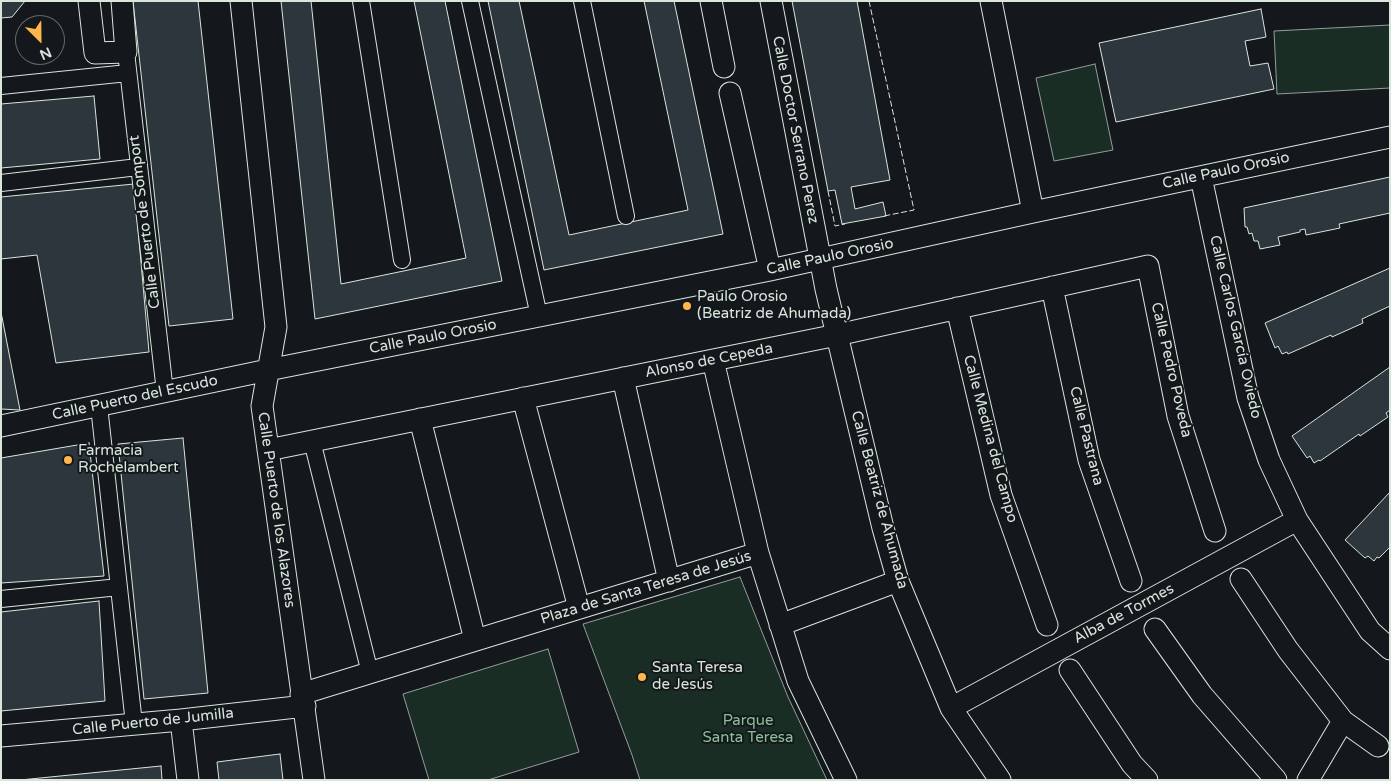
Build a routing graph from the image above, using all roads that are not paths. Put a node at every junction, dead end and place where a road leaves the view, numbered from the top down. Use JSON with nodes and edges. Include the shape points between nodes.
{"nodes":[{"id":1,"x":89,"y":1,"type":"edge"},
{"id":2,"x":122,"y":1,"type":"edge"},
{"id":3,"x":241,"y":1,"type":"edge"},
{"id":4,"x":361,"y":1,"type":"edge"},
{"id":5,"x":470,"y":1,"type":"edge"},
{"id":6,"x":582,"y":1,"type":"edge"},
{"id":7,"x":711,"y":1,"type":"edge"},
{"id":8,"x":771,"y":1,"type":"edge"},
{"id":9,"x":991,"y":1,"type":"edge"},
{"id":10,"x":126,"y":52,"type":"junction"},
{"id":11,"x":724,"y":66,"type":"dead end"},
{"id":12,"x":128,"y":73,"type":"junction"},
{"id":13,"x":1,"y":86,"type":"edge"},
{"id":14,"x":730,"y":93,"type":"dead end"},
{"id":15,"x":1390,"y":137,"type":"edge"},
{"id":16,"x":138,"y":167,"type":"junction"},
{"id":17,"x":1201,"y":177,"type":"junction"},
{"id":18,"x":1,"y":183,"type":"edge"},
{"id":19,"x":1033,"y":212,"type":"junction"},
{"id":20,"x":626,"y":216,"type":"dead end"},
{"id":21,"x":820,"y":259,"type":"junction"},
{"id":22,"x":402,"y":260,"type":"dead end"},
{"id":23,"x":1148,"y":266,"type":"joint"},
{"id":24,"x":770,"y":270,"type":"junction"},
{"id":25,"x":1052,"y":287,"type":"junction"},
{"id":26,"x":957,"y":308,"type":"junction"},
{"id":27,"x":539,"y":316,"type":"junction"},
{"id":28,"x":837,"y":335,"type":"junction"},
{"id":29,"x":713,"y":360,"type":"junction"},
{"id":30,"x":268,"y":370,"type":"junction"},
{"id":31,"x":623,"y":378,"type":"junction"},
{"id":32,"x":165,"y":392,"type":"junction"},
{"id":33,"x":523,"y":398,"type":"junction"},
{"id":34,"x":98,"y":406,"type":"junction"},
{"id":35,"x":420,"y":419,"type":"junction"},
{"id":36,"x":1,"y":426,"type":"edge"},
{"id":37,"x":312,"y":441,"type":"junction"},
{"id":38,"x":268,"y":450,"type":"junction"},
{"id":39,"x":1297,"y":520,"type":"junction"},
{"id":40,"x":1215,"y":531,"type":"dead end"},
{"id":41,"x":758,"y":553,"type":"junction"},
{"id":42,"x":1241,"y":579,"type":"dead end"},
{"id":43,"x":669,"y":581,"type":"junction"},
{"id":44,"x":898,"y":581,"type":"junction"},
{"id":45,"x":1130,"y":581,"type":"dead end"},
{"id":46,"x":119,"y":587,"type":"junction"},
{"id":47,"x":1,"y":599,"type":"edge"},
{"id":48,"x":579,"y":608,"type":"junction"},
{"id":49,"x":780,"y":625,"type":"junction"},
{"id":50,"x":1046,"y":625,"type":"dead end"},
{"id":51,"x":1155,"y":629,"type":"dead end"},
{"id":52,"x":475,"y":640,"type":"junction"},
{"id":53,"x":1390,"y":649,"type":"edge"},
{"id":54,"x":1070,"y":670,"type":"dead end"},
{"id":55,"x":370,"y":673,"type":"junction"},
{"id":56,"x":303,"y":700,"type":"junction"},
{"id":57,"x":950,"y":708,"type":"junction"},
{"id":58,"x":181,"y":720,"type":"junction"},
{"id":59,"x":1343,"y":721,"type":"junction"},
{"id":60,"x":134,"y":724,"type":"junction"},
{"id":61,"x":1,"y":736,"type":"edge"},
{"id":62,"x":1378,"y":746,"type":"dead end"},
{"id":63,"x":188,"y":780,"type":"edge"},
{"id":64,"x":314,"y":780,"type":"edge"},
{"id":65,"x":846,"y":780,"type":"edge"},
{"id":66,"x":1000,"y":780,"type":"edge"},
{"id":67,"x":1147,"y":780,"type":"edge"},
{"id":68,"x":1276,"y":780,"type":"edge"},
{"id":69,"x":1308,"y":780,"type":"edge"}],
"edges":[{"from":1,"to":10,"type":"street","via":[[95,53]]},
{"from":2,"to":10,"type":"street","name":"Calle Puerto de Somport"},
{"from":3,"to":30,"type":"street","name":"Calle Puerto de los Alazores","via":[[276,327]]},
{"from":4,"to":22,"type":"street"},
{"from":5,"to":27,"type":"street"},
{"from":6,"to":20,"type":"street"},
{"from":7,"to":11,"type":"street"},
{"from":8,"to":21,"type":"street","name":"Calle Doctor Serrano Perez"},
{"from":9,"to":19,"type":"street"},
{"from":10,"to":12,"type":"street","name":"Calle Puerto de Somport"},
{"from":12,"to":13,"type":"street"},
{"from":12,"to":16,"type":"street","name":"Calle Puerto de Somport"},
{"from":14,"to":24,"type":"street"},
{"from":15,"to":17,"type":"street","name":"Calle Paulo Orosio"},
{"from":16,"to":18,"type":"street"},
{"from":16,"to":32,"type":"street","name":"Calle Puerto de Somport"},
{"from":17,"to":19,"type":"street","name":"Calle Paulo Orosio"},
{"from":17,"to":39,"type":"street","name":"Calle Carlos García Oviedo","via":[[1248,398],[1268,460]]},
{"from":19,"to":21,"type":"street","name":"Calle Paulo Orosio"},
{"from":21,"to":24,"type":"street","name":"Calle Paulo Orosio"},
{"from":21,"to":28,"type":"street","name":"Calle Beatriz de Ahumada"},
{"from":23,"to":25,"type":"street","name":"Alonso de Cepeda"},
{"from":23,"to":40,"type":"street","name":"Calle Pedro Poveda","via":[[1178,416]]},
{"from":24,"to":27,"type":"street","name":"Calle Paulo Orosio"},
{"from":25,"to":26,"type":"street","name":"Alonso de Cepeda"},
{"from":25,"to":45,"type":"street","name":"Calle Pastrana","via":[[1089,460]]},
{"from":26,"to":28,"type":"street","name":"Alonso de Cepeda"},
{"from":26,"to":50,"type":"street","name":"Calle Medina del Campo","via":[[1001,495]]},
{"from":27,"to":30,"type":"street","name":"Calle Paulo Orosio"},
{"from":28,"to":29,"type":"street","name":"Alonso de Cepeda"},
{"from":28,"to":44,"type":"street","name":"Calle Beatriz de Ahumada"},
{"from":29,"to":31,"type":"street","name":"Alonso de Cepeda"},
{"from":29,"to":41,"type":"street"},
{"from":30,"to":32,"type":"street","name":"Calle Puerto del Escudo"},
{"from":30,"to":38,"type":"street","name":"Calle Puerto de los Alazores","via":[[262,406]]},
{"from":31,"to":33,"type":"street","name":"Alonso de Cepeda"},
{"from":31,"to":43,"type":"street"},
{"from":32,"to":34,"type":"street","name":"Calle Puerto del Escudo"},
{"from":33,"to":35,"type":"street","name":"Alonso de Cepeda"},
{"from":33,"to":48,"type":"street"},
{"from":34,"to":36,"type":"street","name":"Calle Puerto del Escudo"},
{"from":34,"to":46,"type":"street"},
{"from":35,"to":37,"type":"street","name":"Alonso de Cepeda"},
{"from":35,"to":52,"type":"street"},
{"from":37,"to":38,"type":"street","name":"Alonso de Cepeda"},
{"from":37,"to":55,"type":"street"},
{"from":38,"to":56,"type":"street","name":"Calle Puerto de los Alazores"},
{"from":39,"to":53,"type":"street","name":"Calle Carlos García Oviedo","via":[[1370,631]]},
{"from":39,"to":57,"type":"street","name":"Alba de Tormes"},
{"from":41,"to":43,"type":"street","name":"Plaza de Santa Teresa de Jesús"},
{"from":41,"to":49,"type":"street","name":"Plaza de Santa Teresa de Jesús"},
{"from":42,"to":59,"type":"street","via":[[1288,650]]},
{"from":43,"to":48,"type":"street","name":"Plaza de Santa Teresa de Jesús"},
{"from":44,"to":49,"type":"street"},
{"from":44,"to":57,"type":"street","name":"Calle Beatriz de Ahumada"},
{"from":46,"to":47,"type":"street"},
{"from":46,"to":60,"type":"street"},
{"from":48,"to":52,"type":"street","name":"Plaza de Santa Teresa de Jesús"},
{"from":49,"to":65,"type":"street","name":"Plaza de Santa Teresa de Jesús","via":[[798,682]]},
{"from":51,"to":68,"type":"street","via":[[1202,695]]},
{"from":52,"to":55,"type":"street","name":"Plaza de Santa Teresa de Jesús"},
{"from":54,"to":67,"type":"street","via":[[1132,764]]},
{"from":55,"to":56,"type":"street","name":"Plaza de Santa Teresa de Jesús"},
{"from":56,"to":58,"type":"street","name":"Calle Puerto de Jumilla"},
{"from":56,"to":64,"type":"street","name":"Calle Puerto de los Alazores"},
{"from":57,"to":66,"type":"street","name":"Calle Beatriz de Ahumada"},
{"from":58,"to":60,"type":"street","name":"Calle Puerto de Jumilla"},
{"from":58,"to":63,"type":"street"},
{"from":59,"to":62,"type":"street"},
{"from":59,"to":69,"type":"street"},
{"from":60,"to":61,"type":"street","name":"Calle Puerto de Jumilla"}]}
